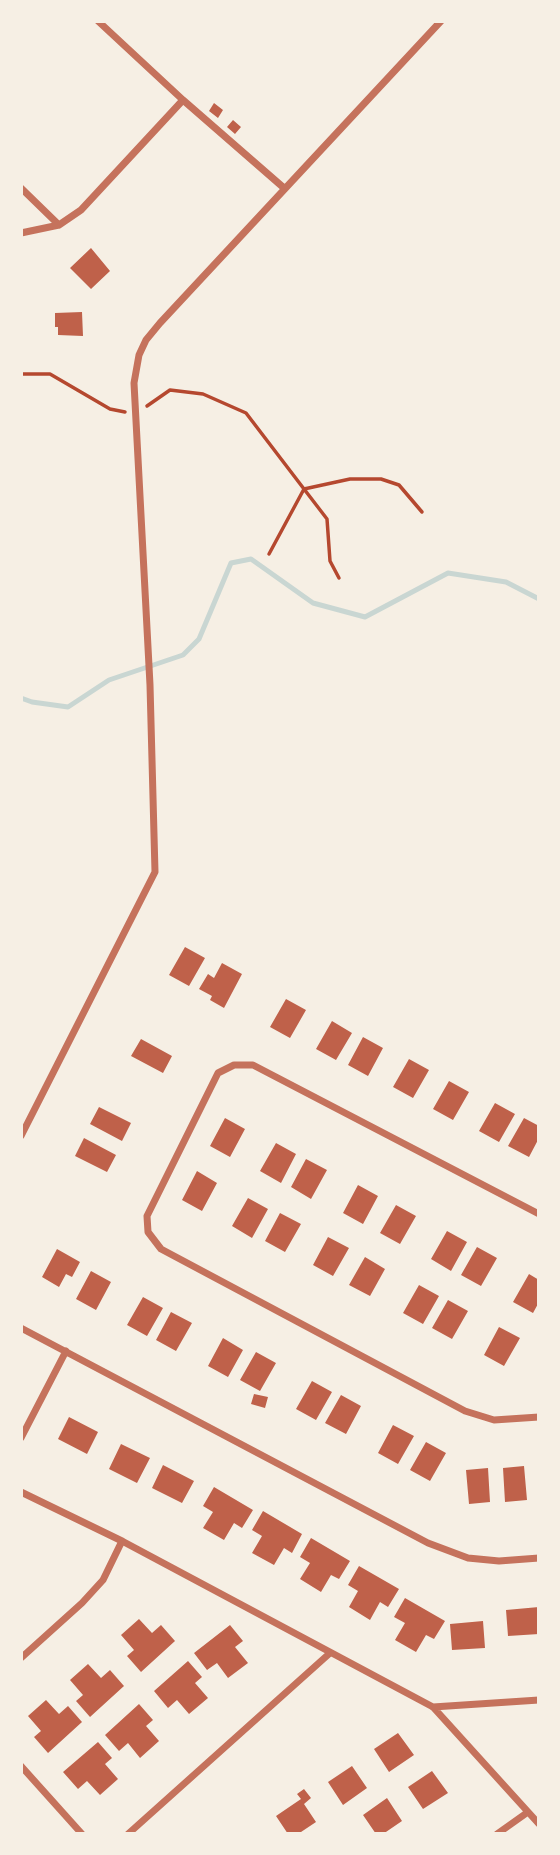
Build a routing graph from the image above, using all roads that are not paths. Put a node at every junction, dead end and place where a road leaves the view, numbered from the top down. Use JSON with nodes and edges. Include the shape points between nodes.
{"nodes":[{"id":1,"x":98,"y":21,"type":"edge"},
{"id":2,"x":441,"y":21,"type":"edge"},
{"id":3,"x":183,"y":100,"type":"junction"},
{"id":4,"x":21,"y":188,"type":"edge"},
{"id":5,"x":284,"y":188,"type":"junction"},
{"id":6,"x":59,"y":225,"type":"junction"},
{"id":7,"x":21,"y":233,"type":"edge"},
{"id":8,"x":21,"y":1136,"type":"edge"},
{"id":9,"x":539,"y":1214,"type":"edge"},
{"id":10,"x":21,"y":1328,"type":"edge"},
{"id":11,"x":66,"y":1351,"type":"junction"},
{"id":12,"x":539,"y":1417,"type":"edge"},
{"id":13,"x":21,"y":1438,"type":"edge"},
{"id":14,"x":21,"y":1492,"type":"edge"},
{"id":15,"x":121,"y":1541,"type":"junction"},
{"id":16,"x":539,"y":1558,"type":"edge"},
{"id":17,"x":330,"y":1653,"type":"junction"},
{"id":18,"x":21,"y":1658,"type":"edge"},
{"id":19,"x":539,"y":1700,"type":"edge"},
{"id":20,"x":433,"y":1707,"type":"junction"},
{"id":21,"x":21,"y":1766,"type":"edge"},
{"id":22,"x":528,"y":1812,"type":"junction"},
{"id":23,"x":539,"y":1824,"type":"edge"},
{"id":24,"x":82,"y":1834,"type":"edge"},
{"id":25,"x":128,"y":1834,"type":"edge"},
{"id":26,"x":497,"y":1834,"type":"edge"}],
"edges":[{"from":1,"to":3,"type":"street"},
{"from":2,"to":5,"type":"street"},
{"from":3,"to":5,"type":"street"},
{"from":3,"to":6,"type":"street","via":[[81,210]]},
{"from":4,"to":6,"type":"street"},
{"from":5,"to":8,"type":"street","via":[[146,340],[135,368],[155,872]]},
{"from":6,"to":7,"type":"street"},
{"from":9,"to":12,"type":"street","via":[[253,1065],[234,1065],[218,1073],[146,1216],[148,1232],[161,1249],[465,1411],[494,1420]]},
{"from":10,"to":11,"type":"street"},
{"from":11,"to":13,"type":"street"},
{"from":11,"to":16,"type":"street","via":[[428,1543],[468,1558]]},
{"from":14,"to":15,"type":"street"},
{"from":15,"to":17,"type":"street"},
{"from":15,"to":18,"type":"street","via":[[103,1580]]},
{"from":17,"to":20,"type":"street"},
{"from":17,"to":25,"type":"street"},
{"from":19,"to":20,"type":"street"},
{"from":20,"to":22,"type":"street"},
{"from":21,"to":24,"type":"street"},
{"from":22,"to":23,"type":"street"},
{"from":22,"to":26,"type":"street"}]}
